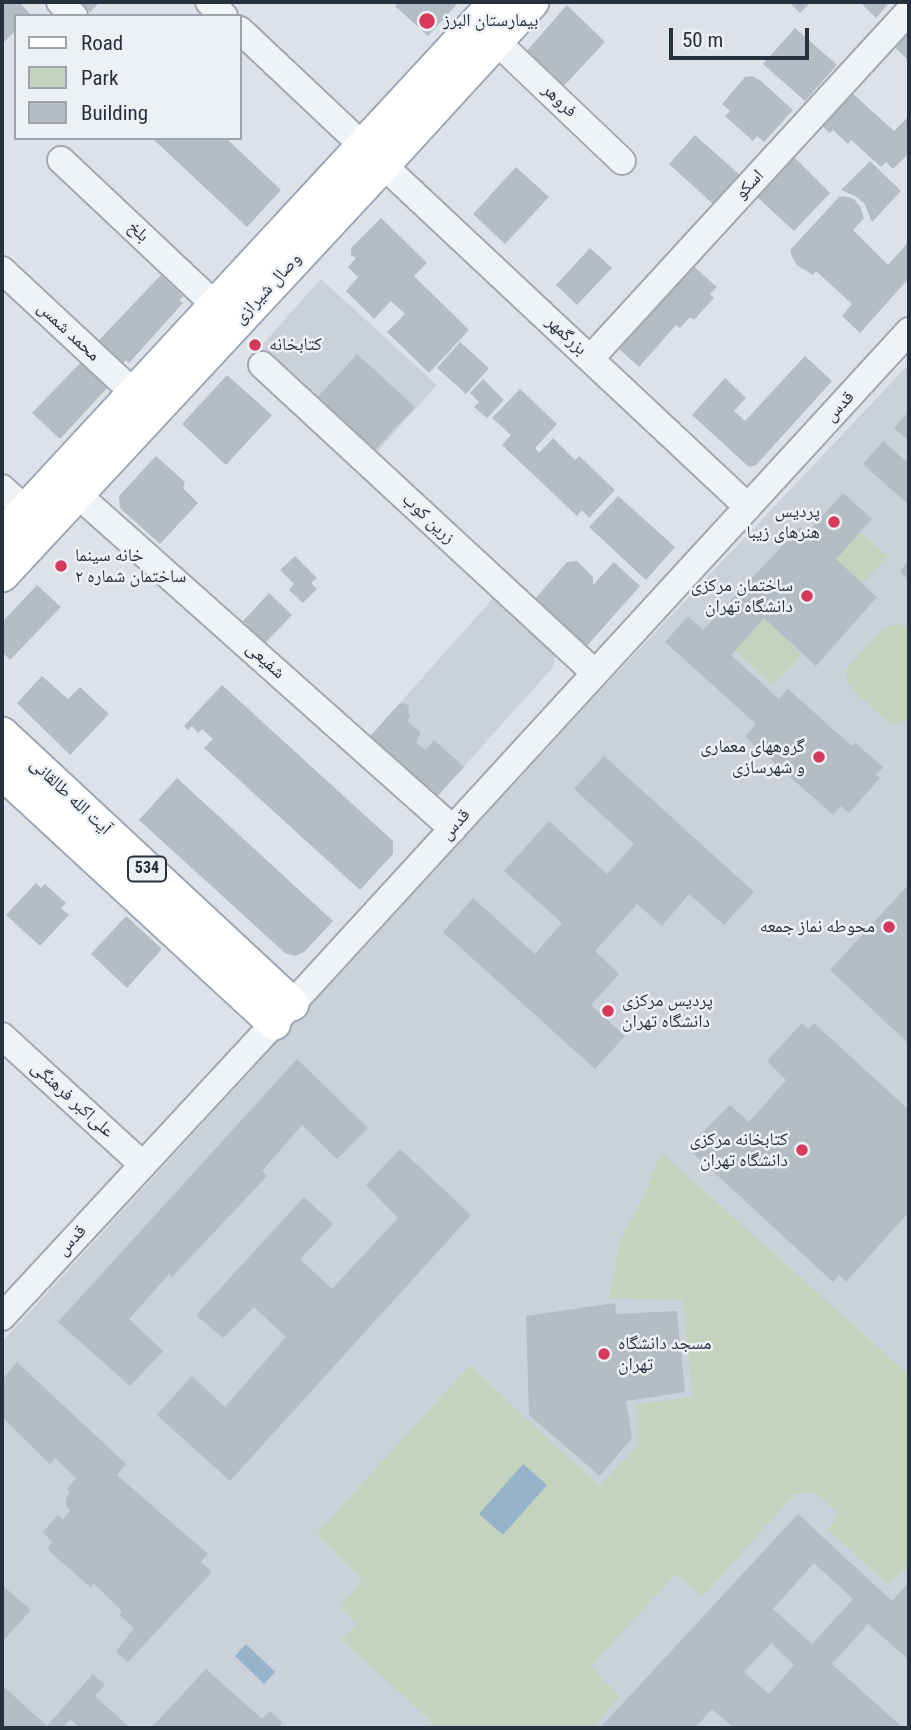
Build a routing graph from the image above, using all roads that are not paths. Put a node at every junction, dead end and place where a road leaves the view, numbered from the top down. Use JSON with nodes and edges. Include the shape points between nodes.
{"nodes":[{"id":1,"x":209,"y":2,"type":"edge"},
{"id":2,"x":496,"y":2,"type":"edge"},
{"id":3,"x":532,"y":2,"type":"edge"},
{"id":4,"x":909,"y":11,"type":"edge"},
{"id":5,"x":222,"y":14,"type":"edge"},
{"id":6,"x":242,"y":32,"type":"edge"},
{"id":7,"x":496,"y":41,"type":"junction"},
{"id":8,"x":373,"y":155,"type":"junction"},
{"id":9,"x":61,"y":160,"type":"dead end"},
{"id":10,"x":622,"y":161,"type":"dead end"},
{"id":11,"x":2,"y":270,"type":"edge"},
{"id":12,"x":215,"y":305,"type":"junction"},
{"id":13,"x":909,"y":331,"type":"edge"},
{"id":14,"x":590,"y":359,"type":"junction"},
{"id":15,"x":262,"y":365,"type":"dead end"},
{"id":16,"x":134,"y":393,"type":"junction"},
{"id":17,"x":67,"y":485,"type":"junction"},
{"id":18,"x":2,"y":488,"type":"edge"},
{"id":19,"x":748,"y":507,"type":"junction"},
{"id":20,"x":26,"y":510,"type":"junction"},
{"id":21,"x":2,"y":536,"type":"edge"},
{"id":22,"x":2,"y":575,"type":"edge"},
{"id":23,"x":595,"y":673,"type":"junction"},
{"id":24,"x":2,"y":734,"type":"edge"},
{"id":25,"x":2,"y":772,"type":"edge"},
{"id":26,"x":453,"y":829,"type":"junction"},
{"id":27,"x":283,"y":1014,"type":"junction"},
{"id":28,"x":2,"y":1036,"type":"edge"},
{"id":29,"x":143,"y":1165,"type":"junction"},
{"id":30,"x":6,"y":1302,"type":"edge"}],
"edges":[{"from":1,"to":5,"type":"street"},
{"from":2,"to":8,"type":"main road","name":"وصال شیرازی"},
{"from":3,"to":7,"type":"main road","name":"وصال شیرازی"},
{"from":4,"to":14,"type":"street","name":"اسکو"},
{"from":6,"to":8,"type":"street","name":"بزرگمهر"},
{"from":7,"to":8,"type":"main road","name":"وصال شیرازی"},
{"from":7,"to":10,"type":"street","name":"فروهر"},
{"from":8,"to":12,"type":"main road","name":"وصال شیرازی"},
{"from":8,"to":14,"type":"street","name":"بزرگمهر"},
{"from":8,"to":17,"type":"main road","name":"وصال شیرازی"},
{"from":9,"to":12,"type":"street","name":"بلخ"},
{"from":11,"to":16,"type":"street","name":"محمد شمس"},
{"from":12,"to":16,"type":"main road","name":"وصال شیرازی"},
{"from":13,"to":19,"type":"street","name":"قدس"},
{"from":14,"to":19,"type":"street","name":"بزرگمهر"},
{"from":15,"to":23,"type":"street","name":"زرین کوب"},
{"from":16,"to":17,"type":"main road","name":"وصال شیرازی"},
{"from":17,"to":20,"type":"main road","name":"وصال شیرازی"},
{"from":17,"to":22,"type":"main road","name":"وصال شیرازی"},
{"from":17,"to":26,"type":"street","name":"شفیعی"},
{"from":18,"to":20,"type":"street"},
{"from":19,"to":23,"type":"street","name":"قدس"},
{"from":20,"to":21,"type":"main road","name":"وصال شیرازی"},
{"from":23,"to":26,"type":"street","name":"قدس"},
{"from":24,"to":27,"type":"main road","name":"آیت الله طالقانی","number":"534"},
{"from":25,"to":27,"type":"main road","name":"آیت الله طالقانی","number":"534"},
{"from":26,"to":27,"type":"street","name":"قدس"},
{"from":27,"to":29,"type":"street","name":"قدس"},
{"from":28,"to":29,"type":"street","name":"علی‌اکبر فرهنگی"},
{"from":29,"to":30,"type":"street","name":"قدس"}]}
